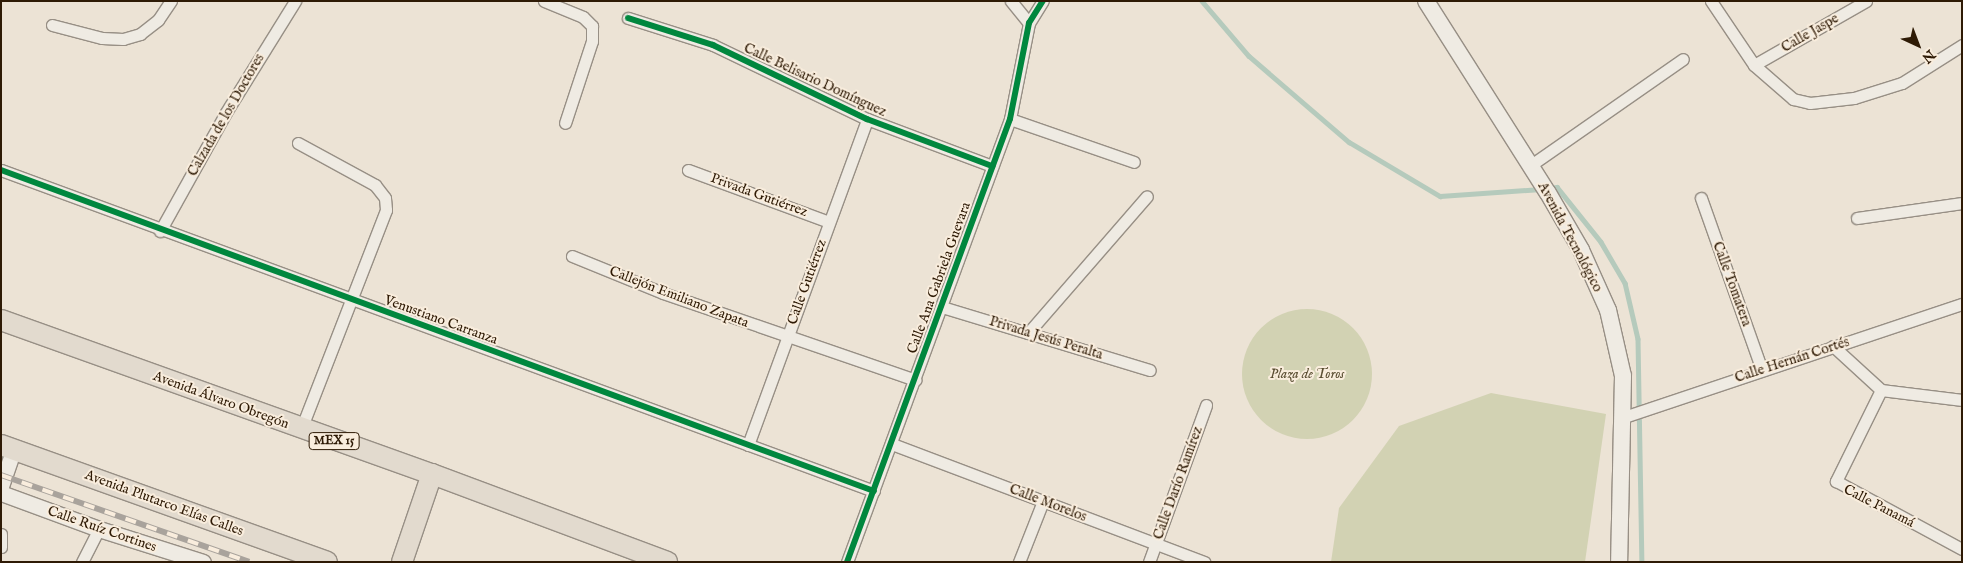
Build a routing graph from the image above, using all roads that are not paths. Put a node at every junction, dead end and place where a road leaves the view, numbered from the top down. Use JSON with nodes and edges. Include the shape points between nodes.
{"nodes":[{"id":1,"x":171,"y":1,"type":"edge"},
{"id":2,"x":294,"y":1,"type":"edge"},
{"id":3,"x":544,"y":1,"type":"edge"},
{"id":4,"x":1011,"y":1,"type":"edge"},
{"id":5,"x":1043,"y":1,"type":"edge"},
{"id":6,"x":1426,"y":1,"type":"edge"},
{"id":7,"x":1711,"y":1,"type":"edge"},
{"id":8,"x":1866,"y":1,"type":"edge"},
{"id":9,"x":628,"y":18,"type":"dead end"},
{"id":10,"x":1029,"y":23,"type":"junction"},
{"id":11,"x":52,"y":25,"type":"dead end"},
{"id":12,"x":1962,"y":45,"type":"edge"},
{"id":13,"x":1683,"y":58,"type":"dead end"},
{"id":14,"x":1754,"y":65,"type":"junction"},
{"id":15,"x":867,"y":119,"type":"junction"},
{"id":16,"x":1010,"y":119,"type":"junction"},
{"id":17,"x":565,"y":123,"type":"dead end"},
{"id":18,"x":298,"y":143,"type":"dead end"},
{"id":19,"x":1134,"y":162,"type":"dead end"},
{"id":20,"x":1531,"y":165,"type":"junction"},
{"id":21,"x":992,"y":166,"type":"junction"},
{"id":22,"x":1,"y":170,"type":"edge"},
{"id":23,"x":688,"y":170,"type":"dead end"},
{"id":24,"x":1147,"y":196,"type":"dead end"},
{"id":25,"x":1701,"y":198,"type":"dead end"},
{"id":26,"x":1962,"y":203,"type":"edge"},
{"id":27,"x":1857,"y":218,"type":"dead end"},
{"id":28,"x":830,"y":222,"type":"junction"},
{"id":29,"x":160,"y":230,"type":"junction"},
{"id":30,"x":572,"y":256,"type":"dead end"},
{"id":31,"x":349,"y":300,"type":"junction"},
{"id":32,"x":1962,"y":304,"type":"edge"},
{"id":33,"x":942,"y":307,"type":"junction"},
{"id":34,"x":1,"y":320,"type":"edge"},
{"id":35,"x":1028,"y":333,"type":"junction"},
{"id":36,"x":787,"y":337,"type":"junction"},
{"id":37,"x":1832,"y":346,"type":"junction"},
{"id":38,"x":1150,"y":370,"type":"dead end"},
{"id":39,"x":1762,"y":370,"type":"junction"},
{"id":40,"x":915,"y":380,"type":"junction"},
{"id":41,"x":1880,"y":390,"type":"junction"},
{"id":42,"x":1962,"y":400,"type":"edge"},
{"id":43,"x":1206,"y":405,"type":"dead end"},
{"id":44,"x":1624,"y":417,"type":"junction"},
{"id":45,"x":301,"y":429,"type":"junction"},
{"id":46,"x":892,"y":444,"type":"junction"},
{"id":47,"x":748,"y":445,"type":"junction"},
{"id":48,"x":8,"y":447,"type":"edge"},
{"id":49,"x":432,"y":474,"type":"junction"},
{"id":50,"x":1,"y":486,"type":"edge"},
{"id":51,"x":874,"y":491,"type":"junction"},
{"id":52,"x":1,"y":493,"type":"edge"},
{"id":53,"x":1043,"y":501,"type":"junction"},
{"id":54,"x":99,"y":529,"type":"junction"},
{"id":55,"x":1,"y":534,"type":"edge"},
{"id":56,"x":1156,"y":544,"type":"junction"},
{"id":57,"x":1,"y":547,"type":"edge"},
{"id":58,"x":1962,"y":549,"type":"edge"},
{"id":59,"x":82,"y":562,"type":"edge"},
{"id":60,"x":203,"y":562,"type":"edge"},
{"id":61,"x":327,"y":562,"type":"edge"},
{"id":62,"x":402,"y":562,"type":"edge"},
{"id":63,"x":667,"y":562,"type":"edge"},
{"id":64,"x":847,"y":562,"type":"edge"},
{"id":65,"x":1018,"y":562,"type":"edge"},
{"id":66,"x":1149,"y":562,"type":"edge"},
{"id":67,"x":1204,"y":562,"type":"edge"},
{"id":68,"x":1619,"y":562,"type":"edge"}],
"edges":[{"from":1,"to":11,"type":"street","via":[[158,20],[140,34],[123,40]]},
{"from":2,"to":29,"type":"street","name":"Calzada de los Doctores"},
{"from":3,"to":17,"type":"street","via":[[583,17],[592,26],[592,41]]},
{"from":4,"to":10,"type":"street"},
{"from":5,"to":10,"type":"street","name":"Calle Ana Gabriela Guevara"},
{"from":6,"to":20,"type":"main road","name":"Avenida Tecnológico"},
{"from":7,"to":14,"type":"street"},
{"from":8,"to":14,"type":"street","name":"Calle Jaspe"},
{"from":9,"to":15,"type":"street","name":"Calle Belisario Domínguez","via":[[713,45]]},
{"from":10,"to":16,"type":"street","name":"Calle Ana Gabriela Guevara"},
{"from":12,"to":14,"type":"street","via":[[1902,83],[1828,102],[1793,99]]},
{"from":13,"to":20,"type":"street"},
{"from":15,"to":21,"type":"street","name":"Calle Belisario Domínguez"},
{"from":15,"to":28,"type":"street","name":"Calle Gutiérrez"},
{"from":16,"to":19,"type":"street"},
{"from":16,"to":21,"type":"street","name":"Calle Ana Gabriela Guevara"},
{"from":18,"to":31,"type":"street","via":[[362,176],[375,185],[384,198],[386,210],[382,225]]},
{"from":20,"to":44,"type":"main road","name":"Avenida Tecnológico","via":[[1581,250],[1608,310],[1620,352]]},
{"from":21,"to":33,"type":"street","name":"Calle Ana Gabriela Guevara"},
{"from":22,"to":29,"type":"street","name":"Venustiano Carranza"},
{"from":23,"to":28,"type":"street","name":"Privada Gutiérrez"},
{"from":24,"to":35,"type":"street"},
{"from":25,"to":39,"type":"street","name":"Calle Tomatera"},
{"from":26,"to":27,"type":"street"},
{"from":28,"to":36,"type":"street","name":"Calle Gutiérrez"},
{"from":29,"to":31,"type":"street","name":"Venustiano Carranza"},
{"from":30,"to":36,"type":"street","name":"Callejón Emiliano Zapata"},
{"from":31,"to":45,"type":"street"},
{"from":31,"to":47,"type":"street","name":"Venustiano Carranza"},
{"from":32,"to":37,"type":"street","name":"Calle Hernán Cortés"},
{"from":33,"to":35,"type":"street","name":"Privada Jesús Peralta"},
{"from":33,"to":40,"type":"street","name":"Calle Ana Gabriela Guevara"},
{"from":34,"to":45,"type":"highway","name":"Avenida Álvaro Obregón","number":"MEX 15"},
{"from":35,"to":38,"type":"street","name":"Privada Jesús Peralta"},
{"from":36,"to":40,"type":"street","name":"Callejón Emiliano Zapata"},
{"from":36,"to":47,"type":"street","name":"Calle Gutiérrez"},
{"from":37,"to":39,"type":"street","name":"Calle Hernán Cortés"},
{"from":37,"to":41,"type":"street"},
{"from":39,"to":44,"type":"street","name":"Calle Hernán Cortés"},
{"from":40,"to":46,"type":"street","name":"Calle Ana Gabriela Guevara"},
{"from":41,"to":42,"type":"street"},
{"from":41,"to":58,"type":"street","name":"Calle Panamá","via":[[1836,481]]},
{"from":43,"to":56,"type":"street","name":"Calle Darío Ramírez"},
{"from":44,"to":68,"type":"main road","name":"Avenida Tecnológico"},
{"from":45,"to":49,"type":"highway","name":"Avenida Álvaro Obregón","number":"MEX 15"},
{"from":46,"to":51,"type":"street","name":"Calle Ana Gabriela Guevara"},
{"from":46,"to":53,"type":"street","name":"Calle Morelos"},
{"from":47,"to":51,"type":"street","name":"Venustiano Carranza"},
{"from":48,"to":50,"type":"street"},
{"from":48,"to":61,"type":"highway","name":"Avenida Plutarco Elías Calles"},
{"from":49,"to":62,"type":"highway"},
{"from":49,"to":63,"type":"highway","name":"Avenida Álvaro Obregón","number":"MEX 15"},
{"from":51,"to":64,"type":"street","name":"Calle Ana Gabriela Guevara"},
{"from":52,"to":54,"type":"street","name":"Calle Ruíz Cortines"},
{"from":53,"to":56,"type":"street","name":"Calle Morelos"},
{"from":53,"to":65,"type":"street"},
{"from":54,"to":59,"type":"street"},
{"from":54,"to":60,"type":"street","name":"Calle Ruíz Cortines"},
{"from":55,"to":57,"type":"street"},
{"from":56,"to":66,"type":"street","name":"Calle Darío Ramírez"},
{"from":56,"to":67,"type":"street","name":"Calle Morelos"}]}
